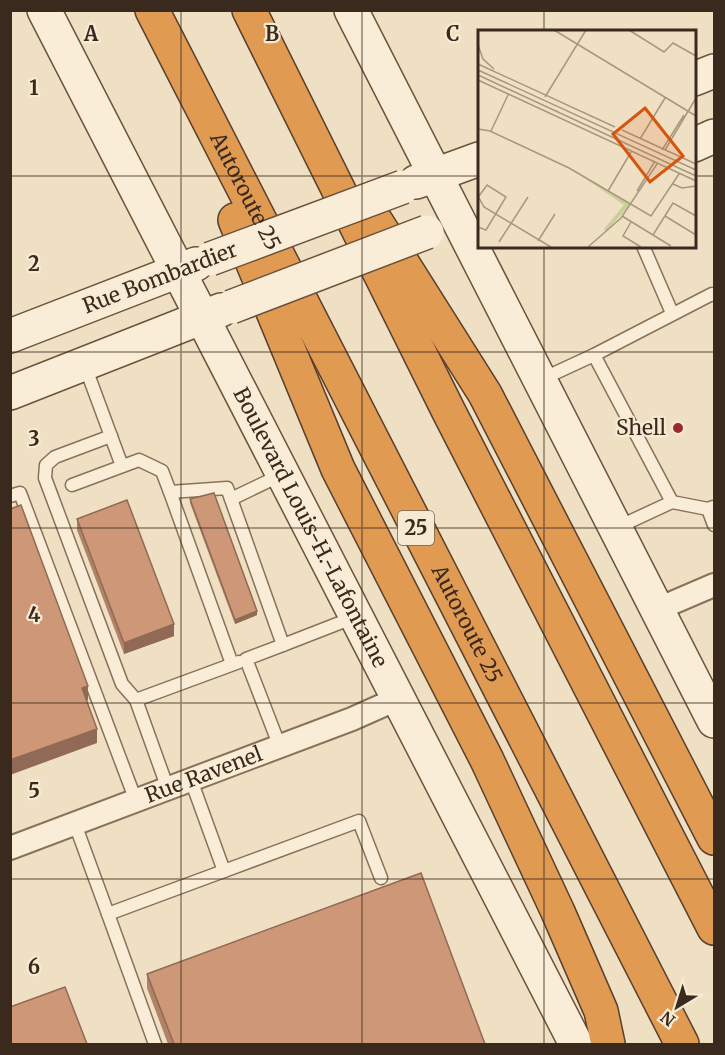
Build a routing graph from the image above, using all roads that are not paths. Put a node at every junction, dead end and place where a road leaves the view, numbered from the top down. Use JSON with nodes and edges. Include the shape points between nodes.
{"nodes":[{"id":1,"x":44,"y":10,"type":"edge"},
{"id":2,"x":150,"y":10,"type":"edge"},
{"id":3,"x":249,"y":10,"type":"edge"},
{"id":4,"x":351,"y":10,"type":"edge"},
{"id":5,"x":280,"y":69,"type":"junction"},
{"id":6,"x":714,"y":71,"type":"edge"},
{"id":7,"x":695,"y":78,"type":"edge"},
{"id":8,"x":714,"y":136,"type":"edge"},
{"id":9,"x":695,"y":144,"type":"edge"},
{"id":10,"x":478,"y":159,"type":"edge"},
{"id":11,"x":436,"y":175,"type":"junction"},
{"id":12,"x":469,"y":221,"type":"edge"},
{"id":13,"x":478,"y":242,"type":"edge"},
{"id":14,"x":481,"y":248,"type":"edge"},
{"id":15,"x":644,"y":248,"type":"edge"},
{"id":16,"x":176,"y":271,"type":"junction"},
{"id":17,"x":714,"y":295,"type":"edge"},
{"id":18,"x":672,"y":313,"type":"junction"},
{"id":19,"x":201,"y":318,"type":"junction"},
{"id":20,"x":10,"y":336,"type":"edge"},
{"id":21,"x":594,"y":355,"type":"junction"},
{"id":22,"x":84,"y":364,"type":"junction"},
{"id":23,"x":538,"y":381,"type":"junction"},
{"id":24,"x":10,"y":393,"type":"edge"},
{"id":25,"x":111,"y":436,"type":"junction"},
{"id":26,"x":122,"y":466,"type":"junction"},
{"id":27,"x":282,"y":474,"type":"junction"},
{"id":28,"x":72,"y":485,"type":"dead end"},
{"id":29,"x":170,"y":492,"type":"junction"},
{"id":30,"x":10,"y":496,"type":"edge"},
{"id":31,"x":231,"y":499,"type":"junction"},
{"id":32,"x":672,"y":502,"type":"junction"},
{"id":33,"x":711,"y":508,"type":"edge"},
{"id":34,"x":714,"y":525,"type":"edge"},
{"id":35,"x":616,"y":528,"type":"junction"},
{"id":36,"x":714,"y":585,"type":"edge"},
{"id":37,"x":658,"y":609,"type":"junction"},
{"id":38,"x":355,"y":617,"type":"junction"},
{"id":39,"x":283,"y":645,"type":"junction"},
{"id":40,"x":246,"y":659,"type":"junction"},
{"id":41,"x":232,"y":664,"type":"junction"},
{"id":42,"x":397,"y":699,"type":"junction"},
{"id":43,"x":136,"y":700,"type":"junction"},
{"id":44,"x":714,"y":721,"type":"edge"},
{"id":45,"x":280,"y":747,"type":"junction"},
{"id":46,"x":191,"y":780,"type":"junction"},
{"id":47,"x":168,"y":789,"type":"junction"},
{"id":48,"x":136,"y":801,"type":"junction"},
{"id":49,"x":75,"y":824,"type":"junction"},
{"id":50,"x":714,"y":838,"type":"edge"},
{"id":51,"x":10,"y":848,"type":"edge"},
{"id":52,"x":224,"y":871,"type":"junction"},
{"id":53,"x":381,"y":878,"type":"dead end"},
{"id":54,"x":108,"y":914,"type":"junction"},
{"id":55,"x":714,"y":928,"type":"edge"},
{"id":56,"x":155,"y":1044,"type":"edge"},
{"id":57,"x":576,"y":1044,"type":"edge"},
{"id":58,"x":608,"y":1044,"type":"edge"},
{"id":59,"x":682,"y":1044,"type":"edge"}],
"edges":[{"from":1,"to":16,"type":"main road","name":"Boulevard Louis-H.-Lafontaine"},
{"from":2,"to":58,"type":"highway","via":[[338,469],[527,842],[601,1011]]},
{"from":2,"to":59,"type":"highway","name":"Autoroute 25","number":"25"},
{"from":3,"to":5,"type":"highway"},
{"from":4,"to":11,"type":"main road"},
{"from":5,"to":50,"type":"highway","via":[[485,393]]},
{"from":5,"to":55,"type":"highway","via":[[449,412]]},
{"from":6,"to":7,"type":"main road"},
{"from":8,"to":9,"type":"main road"},
{"from":10,"to":11,"type":"main road","name":"Rue Bombardier"},
{"from":11,"to":12,"type":"main road"},
{"from":11,"to":16,"type":"main road","name":"Rue Bombardier","bridge":true},
{"from":12,"to":13,"type":"main road"},
{"from":12,"to":19,"type":"main road","bridge":true,"via":[[427,232]]},
{"from":14,"to":23,"type":"main road"},
{"from":15,"to":18,"type":"lane"},
{"from":16,"to":19,"type":"main road","name":"Boulevard Louis-H.-Lafontaine"},
{"from":16,"to":20,"type":"main road","name":"Rue Bombardier"},
{"from":17,"to":18,"type":"lane"},
{"from":18,"to":21,"type":"lane"},
{"from":19,"to":22,"type":"main road"},
{"from":19,"to":27,"type":"main road","name":"Boulevard Louis-H.-Lafontaine"},
{"from":21,"to":23,"type":"lane"},
{"from":21,"to":32,"type":"lane"},
{"from":22,"to":24,"type":"main road"},
{"from":22,"to":25,"type":"lane"},
{"from":23,"to":35,"type":"main road"},
{"from":25,"to":26,"type":"lane"},
{"from":25,"to":43,"type":"lane","via":[[55,457],[46,465],[45,478],[122,684]]},
{"from":26,"to":28,"type":"lane"},
{"from":26,"to":29,"type":"lane","via":[[140,460],[162,471]]},
{"from":27,"to":31,"type":"lane"},
{"from":27,"to":38,"type":"main road","name":"Boulevard Louis-H.-Lafontaine"},
{"from":29,"to":31,"type":"lane","via":[[227,488]]},
{"from":29,"to":41,"type":"lane"},
{"from":30,"to":48,"type":"lane","via":[[20,493]]},
{"from":31,"to":39,"type":"lane"},
{"from":32,"to":33,"type":"lane"},
{"from":32,"to":35,"type":"lane"},
{"from":33,"to":34,"type":"lane"},
{"from":35,"to":37,"type":"main road"},
{"from":36,"to":37,"type":"street"},
{"from":37,"to":44,"type":"main road"},
{"from":38,"to":39,"type":"lane"},
{"from":38,"to":42,"type":"main road","name":"Boulevard Louis-H.-Lafontaine"},
{"from":39,"to":40,"type":"lane"},
{"from":40,"to":41,"type":"lane"},
{"from":40,"to":45,"type":"lane"},
{"from":41,"to":43,"type":"lane"},
{"from":42,"to":45,"type":"street","name":"Rue Ravenel"},
{"from":42,"to":57,"type":"main road","name":"Boulevard Louis-H.-Lafontaine"},
{"from":43,"to":47,"type":"lane"},
{"from":45,"to":46,"type":"street","name":"Rue Ravenel"},
{"from":46,"to":47,"type":"street","name":"Rue Ravenel"},
{"from":46,"to":52,"type":"lane"},
{"from":47,"to":48,"type":"street","name":"Rue Ravenel"},
{"from":48,"to":49,"type":"street","name":"Rue Ravenel"},
{"from":49,"to":51,"type":"street","name":"Rue Ravenel"},
{"from":49,"to":54,"type":"lane"},
{"from":52,"to":53,"type":"lane","via":[[358,821]]},
{"from":52,"to":54,"type":"lane"},
{"from":54,"to":56,"type":"lane"}]}
